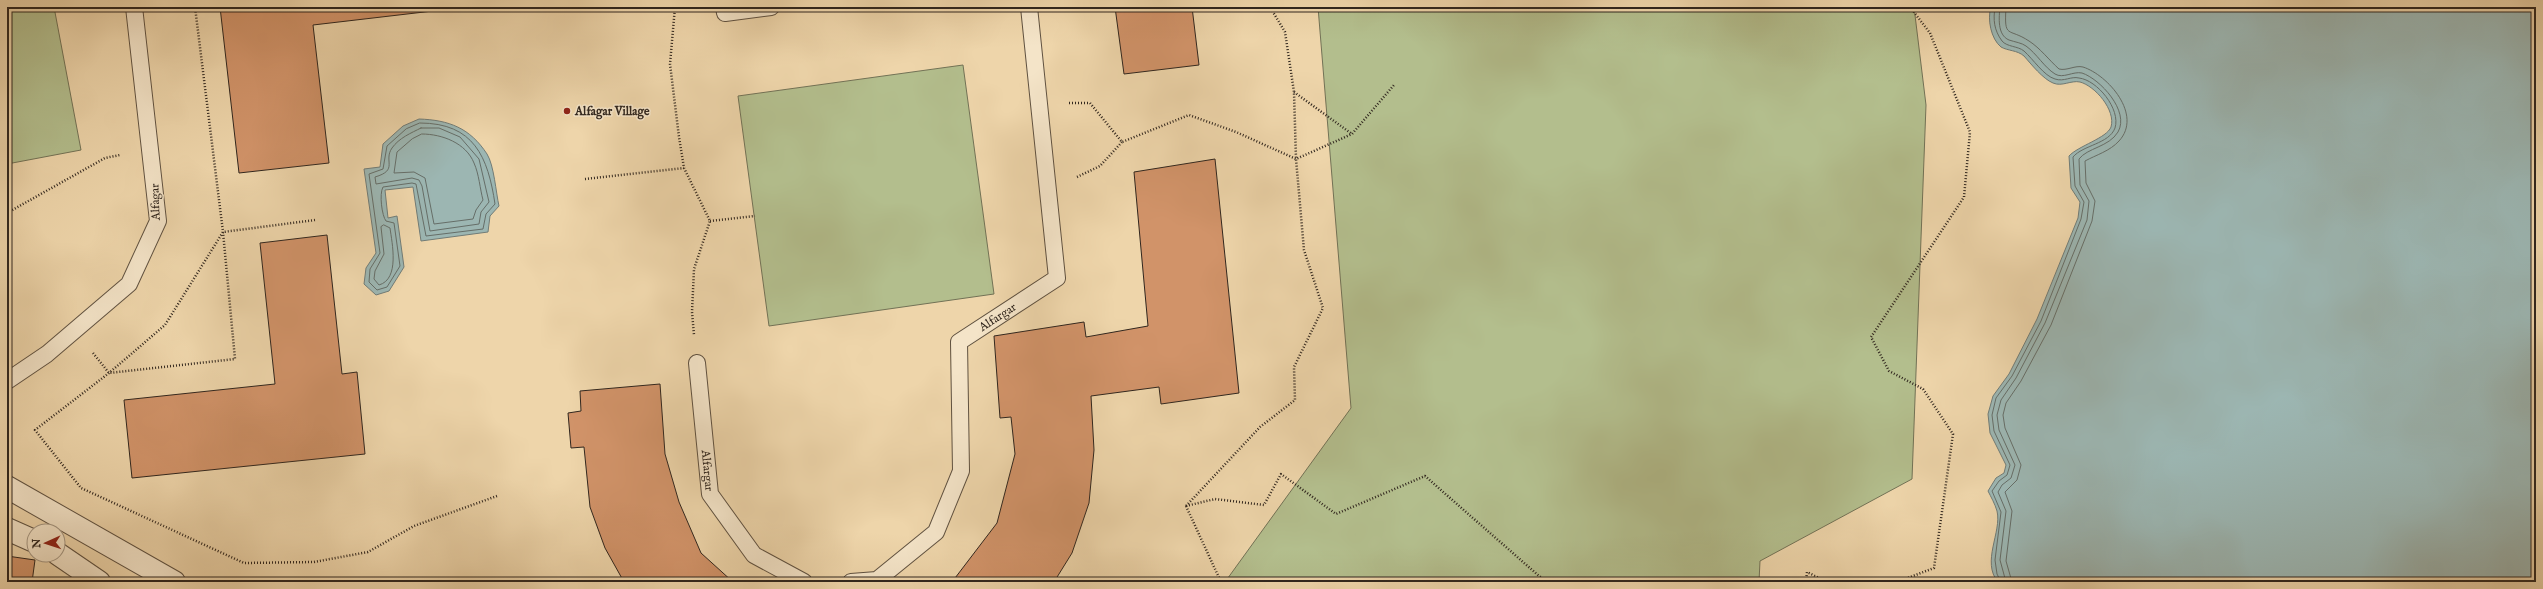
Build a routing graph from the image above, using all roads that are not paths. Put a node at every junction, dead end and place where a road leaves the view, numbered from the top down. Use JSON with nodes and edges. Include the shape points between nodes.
{"nodes":[{"id":1,"x":134,"y":7,"type":"edge"},
{"id":2,"x":724,"y":7,"type":"edge"},
{"id":3,"x":772,"y":7,"type":"edge"},
{"id":4,"x":1029,"y":7,"type":"edge"},
{"id":5,"x":697,"y":363,"type":"dead end"},
{"id":6,"x":7,"y":381,"type":"edge"},
{"id":7,"x":7,"y":487,"type":"edge"},
{"id":8,"x":7,"y":529,"type":"edge"},
{"id":9,"x":26,"y":537,"type":"edge"},
{"id":10,"x":66,"y":559,"type":"edge"},
{"id":11,"x":99,"y":582,"type":"edge"},
{"id":12,"x":174,"y":582,"type":"edge"},
{"id":13,"x":804,"y":582,"type":"edge"},
{"id":14,"x":851,"y":582,"type":"edge"}],
"edges":[{"from":1,"to":6,"type":"lane","name":"Alfagar","via":[[158,221],[129,284],[47,354]]},
{"from":2,"to":3,"type":"lane","via":[[725,13]]},
{"from":4,"to":14,"type":"lane","name":"Alfargar","via":[[1057,278],[959,342],[961,471],[936,532],[878,580]]},
{"from":5,"to":13,"type":"lane","name":"Alfargar","via":[[710,494],[754,555]]},
{"from":7,"to":12,"type":"street"},
{"from":8,"to":9,"type":"street"},
{"from":10,"to":11,"type":"street"}]}
